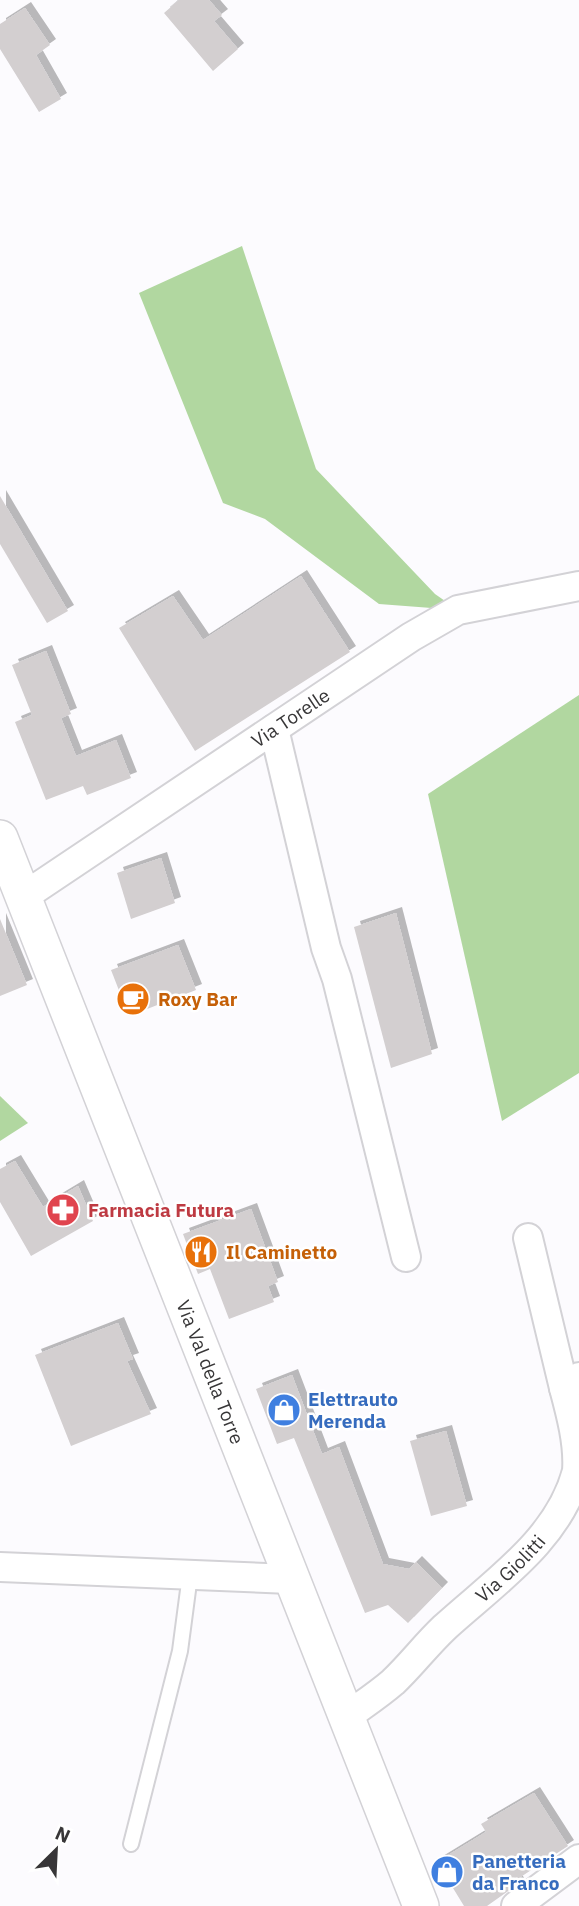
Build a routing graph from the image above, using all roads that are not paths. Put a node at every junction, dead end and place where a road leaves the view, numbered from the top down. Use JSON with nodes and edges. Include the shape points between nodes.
{"nodes":[{"id":1,"x":579,"y":586,"type":"edge"},
{"id":2,"x":274,"y":729,"type":"junction"},
{"id":3,"x":0,"y":838,"type":"edge"},
{"id":4,"x":23,"y":897,"type":"junction"},
{"id":5,"x":528,"y":1238,"type":"dead end"},
{"id":6,"x":406,"y":1257,"type":"dead end"},
{"id":7,"x":572,"y":1382,"type":"edge"},
{"id":8,"x":570,"y":1500,"type":"edge"},
{"id":9,"x":0,"y":1567,"type":"edge"},
{"id":10,"x":190,"y":1575,"type":"junction"},
{"id":11,"x":290,"y":1579,"type":"junction"},
{"id":12,"x":346,"y":1717,"type":"junction"},
{"id":13,"x":131,"y":1844,"type":"dead end"},
{"id":14,"x":579,"y":1859,"type":"edge"},
{"id":15,"x":421,"y":1906,"type":"edge"},
{"id":16,"x":516,"y":1906,"type":"edge"}],
"edges":[{"from":1,"to":2,"type":"street","name":"Via Torelle","via":[[458,610]]},
{"from":2,"to":4,"type":"street","name":"Via Torelle"},
{"from":2,"to":6,"type":"street"},
{"from":3,"to":4,"type":"street","name":"Via Val della Torre"},
{"from":4,"to":11,"type":"street","name":"Via Val della Torre"},
{"from":5,"to":7,"type":"street","name":"Via Giolitti"},
{"from":7,"to":8,"type":"street","name":"Via Giolitti","via":[[579,1442]]},
{"from":8,"to":12,"type":"street","name":"Via Giolitti","via":[[520,1562],[392,1683]]},
{"from":9,"to":10,"type":"street"},
{"from":10,"to":11,"type":"street"},
{"from":10,"to":13,"type":"lane","via":[[180,1651]]},
{"from":11,"to":12,"type":"street","name":"Via Val della Torre"},
{"from":12,"to":15,"type":"street","name":"Via Val della Torre"},
{"from":14,"to":16,"type":"street"}]}
